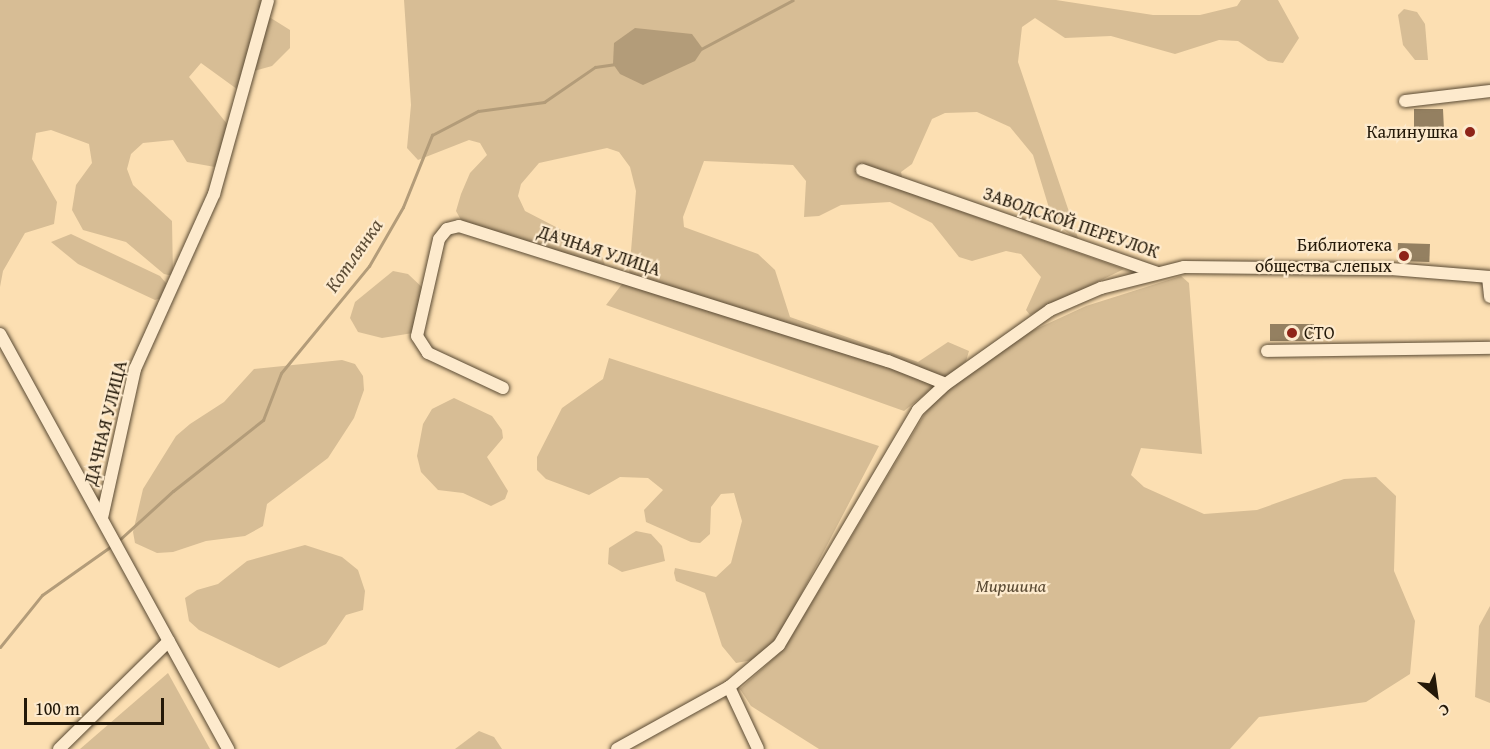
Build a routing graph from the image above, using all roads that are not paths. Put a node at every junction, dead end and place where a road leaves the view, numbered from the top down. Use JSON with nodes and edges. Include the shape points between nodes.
{"nodes":[{"id":1,"x":268,"y":0,"type":"edge"},
{"id":2,"x":1490,"y":91,"type":"edge"},
{"id":3,"x":1405,"y":101,"type":"dead end"},
{"id":4,"x":862,"y":170,"type":"dead end"},
{"id":5,"x":1156,"y":273,"type":"junction"},
{"id":6,"x":1489,"y":277,"type":"edge"},
{"id":7,"x":1490,"y":297,"type":"edge"},
{"id":8,"x":0,"y":334,"type":"edge"},
{"id":9,"x":1490,"y":348,"type":"edge"},
{"id":10,"x":1267,"y":351,"type":"dead end"},
{"id":11,"x":946,"y":384,"type":"junction"},
{"id":12,"x":503,"y":388,"type":"dead end"},
{"id":13,"x":102,"y":518,"type":"junction"},
{"id":14,"x":169,"y":640,"type":"junction"},
{"id":15,"x":729,"y":687,"type":"junction"},
{"id":16,"x":59,"y":749,"type":"edge"},
{"id":17,"x":228,"y":749,"type":"edge"},
{"id":18,"x":617,"y":749,"type":"edge"},
{"id":19,"x":758,"y":749,"type":"edge"}],
"edges":[{"from":1,"to":13,"type":"street","name":"ДАЧНАЯ УЛИЦА","via":[[214,194],[135,369]]},
{"from":2,"to":3,"type":"street"},
{"from":4,"to":5,"type":"street","name":"ЗАВОДСКОЙ ПЕРЕУЛОК"},
{"from":5,"to":6,"type":"street","name":"ЗАВОДСКОЙ ПЕРЕУЛОК","via":[[1216,267],[1391,269]]},
{"from":5,"to":11,"type":"street","via":[[1101,288],[1050,310]]},
{"from":6,"to":7,"type":"street"},
{"from":8,"to":13,"type":"street"},
{"from":9,"to":10,"type":"street"},
{"from":11,"to":12,"type":"street","name":"ДАЧНАЯ УЛИЦА","via":[[888,361],[470,229],[447,229],[439,239],[417,336],[428,353]]},
{"from":11,"to":15,"type":"street","via":[[902,433],[779,645]]},
{"from":13,"to":14,"type":"street"},
{"from":14,"to":16,"type":"street"},
{"from":14,"to":17,"type":"street"},
{"from":15,"to":18,"type":"street"},
{"from":15,"to":19,"type":"street"}]}
